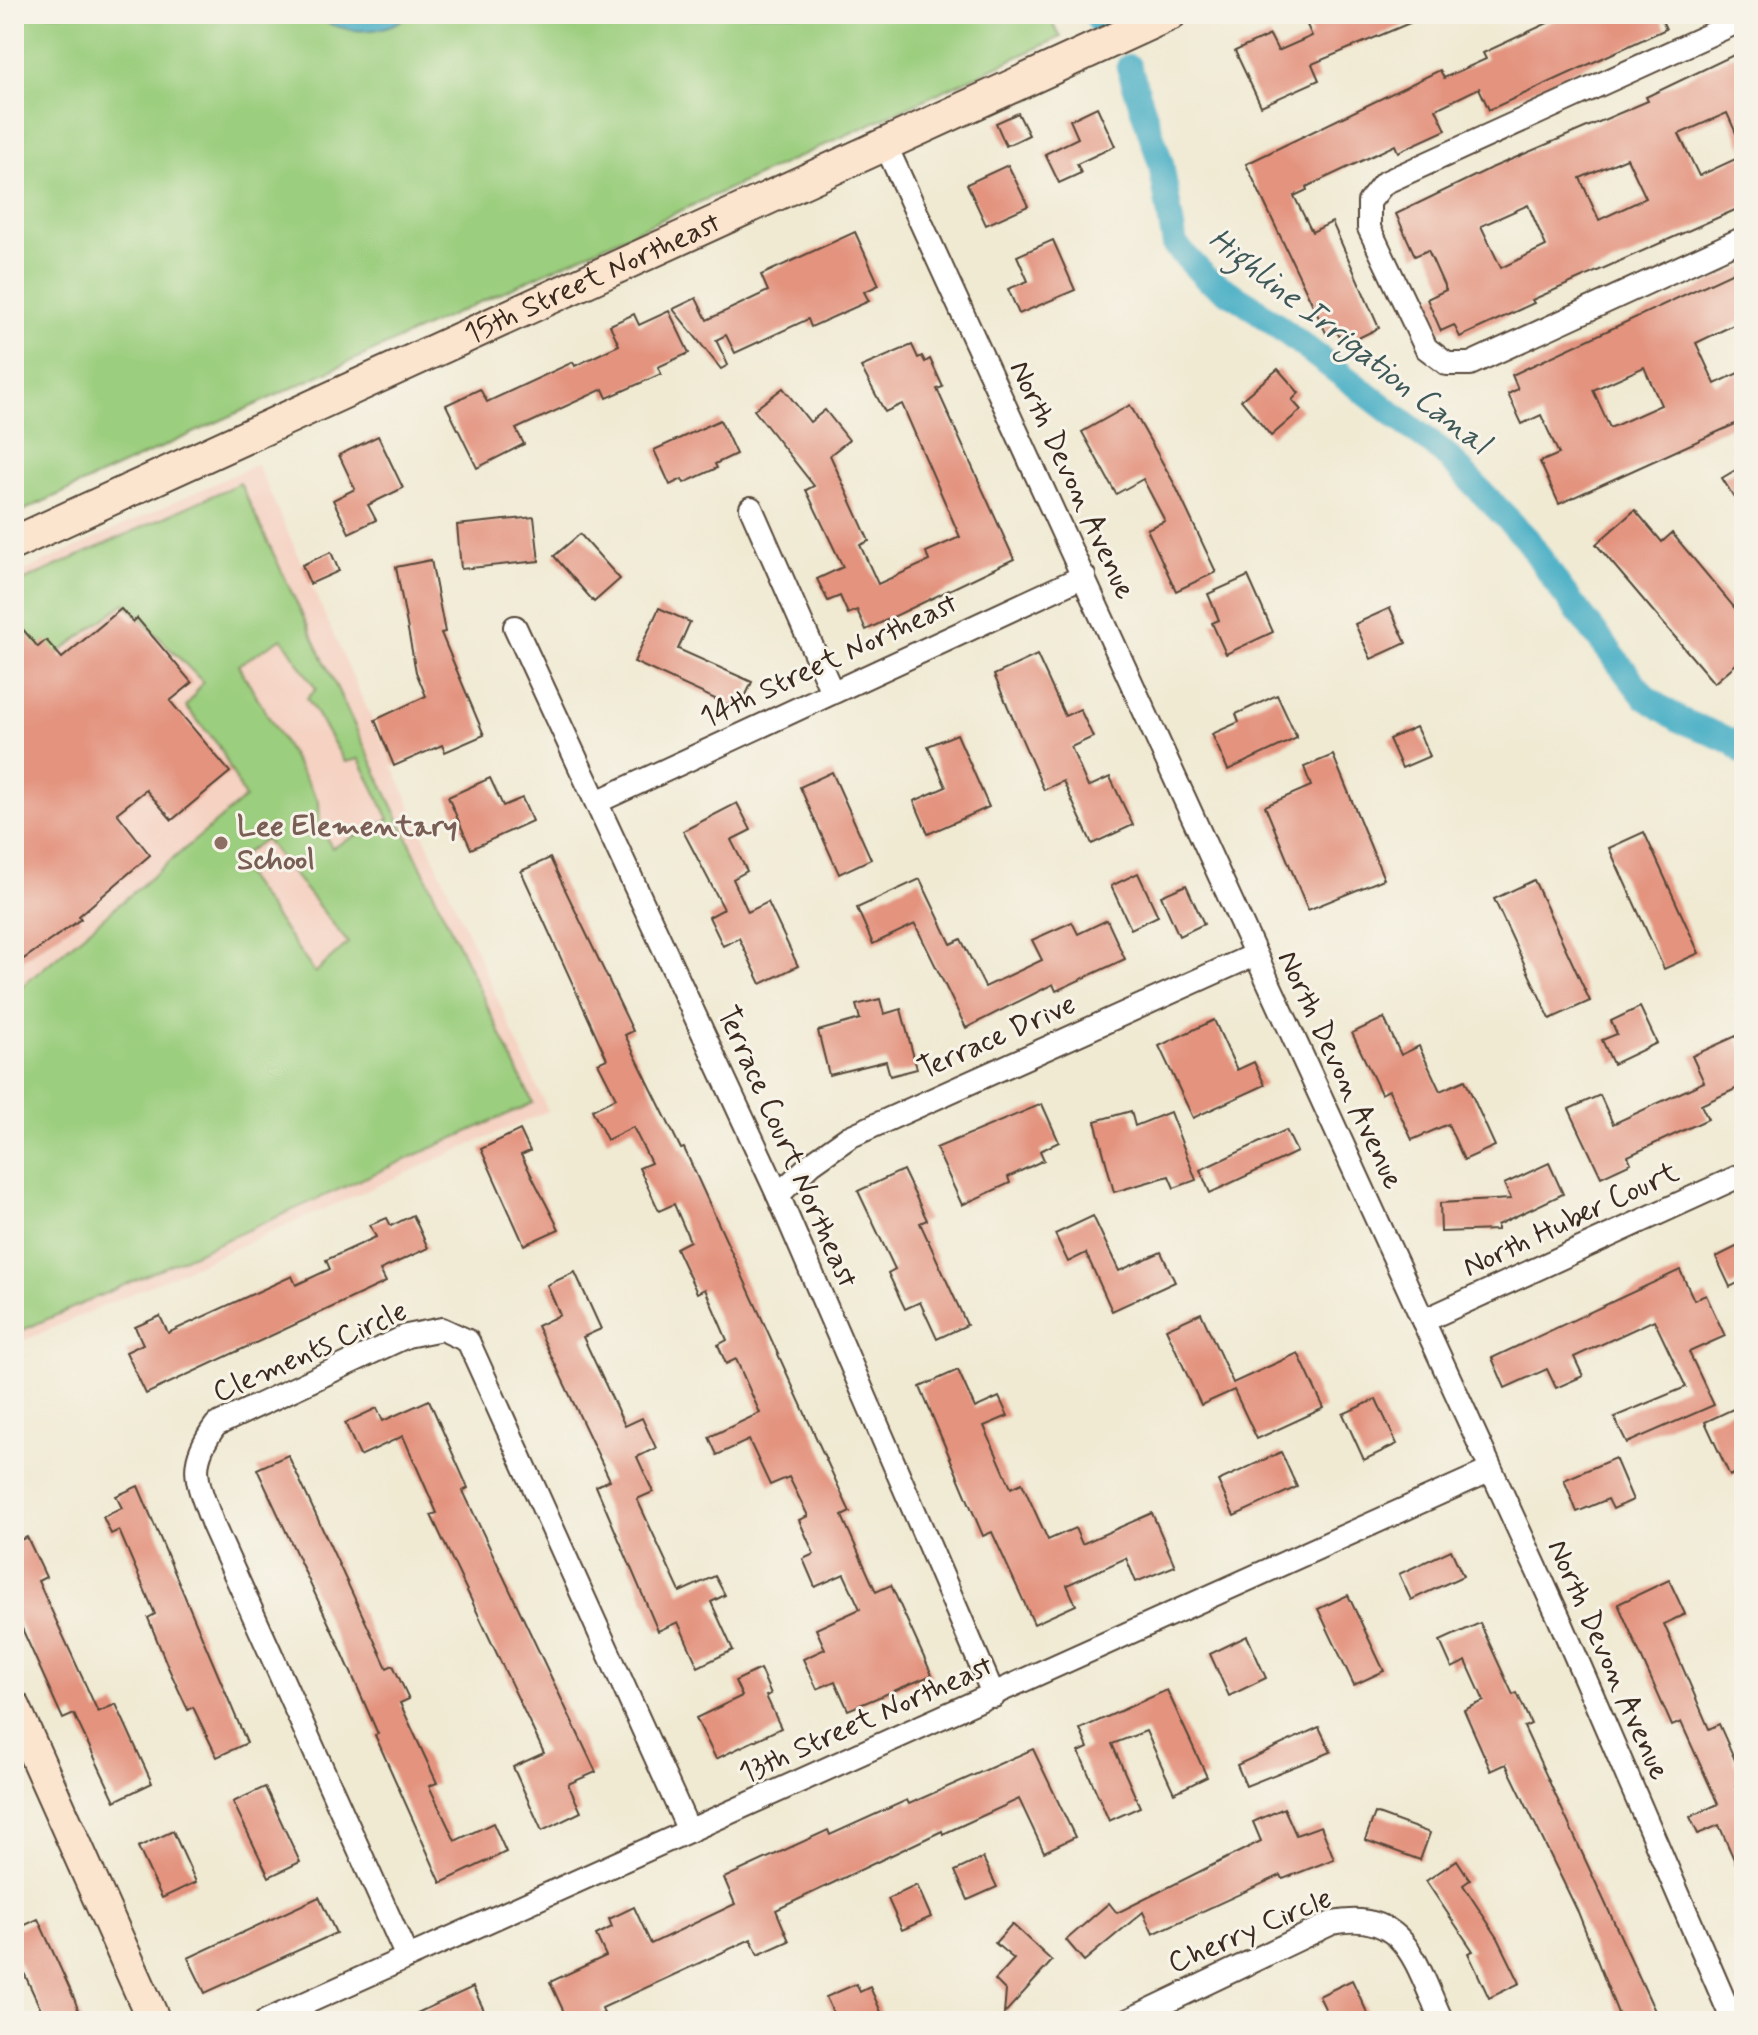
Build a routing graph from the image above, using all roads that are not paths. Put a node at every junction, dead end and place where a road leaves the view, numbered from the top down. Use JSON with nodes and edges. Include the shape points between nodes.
{"nodes":[{"id":1,"x":1170,"y":14,"type":"edge"},
{"id":2,"x":1744,"y":19,"type":"edge"},
{"id":3,"x":886,"y":146,"type":"junction"},
{"id":4,"x":1744,"y":238,"type":"edge"},
{"id":5,"x":751,"y":508,"type":"dead end"},
{"id":6,"x":14,"y":543,"type":"edge"},
{"id":7,"x":1084,"y":576,"type":"junction"},
{"id":8,"x":515,"y":627,"type":"dead end"},
{"id":9,"x":832,"y":692,"type":"junction"},
{"id":10,"x":599,"y":801,"type":"junction"},
{"id":11,"x":1254,"y":955,"type":"junction"},
{"id":12,"x":1744,"y":1174,"type":"edge"},
{"id":13,"x":778,"y":1195,"type":"junction"},
{"id":14,"x":1423,"y":1321,"type":"junction"},
{"id":15,"x":1489,"y":1471,"type":"junction"},
{"id":16,"x":994,"y":1696,"type":"junction"},
{"id":17,"x":14,"y":1707,"type":"edge"},
{"id":18,"x":689,"y":1831,"type":"junction"},
{"id":19,"x":406,"y":1955,"type":"junction"},
{"id":20,"x":154,"y":2021,"type":"edge"},
{"id":21,"x":266,"y":2021,"type":"edge"},
{"id":22,"x":1127,"y":2021,"type":"edge"},
{"id":23,"x":1442,"y":2021,"type":"edge"},
{"id":24,"x":1733,"y":2021,"type":"edge"}],
"edges":[{"from":1,"to":3,"type":"street","name":"15th Street Northeast"},
{"from":2,"to":4,"type":"street","via":[[1384,183],[1369,202],[1369,228],[1426,348],[1447,364],[1470,364]]},
{"from":3,"to":6,"type":"street","name":"15th Street Northeast"},
{"from":3,"to":7,"type":"street","name":"North Devon Avenue"},
{"from":5,"to":9,"type":"street"},
{"from":7,"to":9,"type":"street","name":"14th Street Northeast"},
{"from":7,"to":11,"type":"street","name":"North Devon Avenue"},
{"from":8,"to":10,"type":"street","name":"Terrace Court Northeast"},
{"from":9,"to":10,"type":"street","name":"14th Street Northeast"},
{"from":10,"to":13,"type":"street","name":"Terrace Court Northeast"},
{"from":11,"to":13,"type":"street","name":"Terrace Drive","via":[[849,1137]]},
{"from":11,"to":14,"type":"street","name":"North Devon Avenue"},
{"from":12,"to":14,"type":"street","name":"North Huber Court"},
{"from":13,"to":16,"type":"street","name":"Terrace Court Northeast"},
{"from":14,"to":15,"type":"street","name":"North Devon Avenue"},
{"from":15,"to":16,"type":"street","name":"13th Street Northeast"},
{"from":15,"to":24,"type":"street","name":"North Devon Avenue","via":[[1559,1618]]},
{"from":16,"to":18,"type":"street","name":"13th Street Northeast"},
{"from":17,"to":20,"type":"street"},
{"from":18,"to":19,"type":"street","name":"13th Street Northeast"},
{"from":18,"to":19,"type":"street","name":"Clements Circle","via":[[468,1341],[442,1329],[407,1336],[216,1425],[198,1449],[197,1481]]},
{"from":19,"to":21,"type":"street","name":"13th Street Northeast"},
{"from":22,"to":23,"type":"street","name":"Cherry Circle","via":[[1332,1923],[1355,1918],[1379,1922],[1402,1938]]}]}
